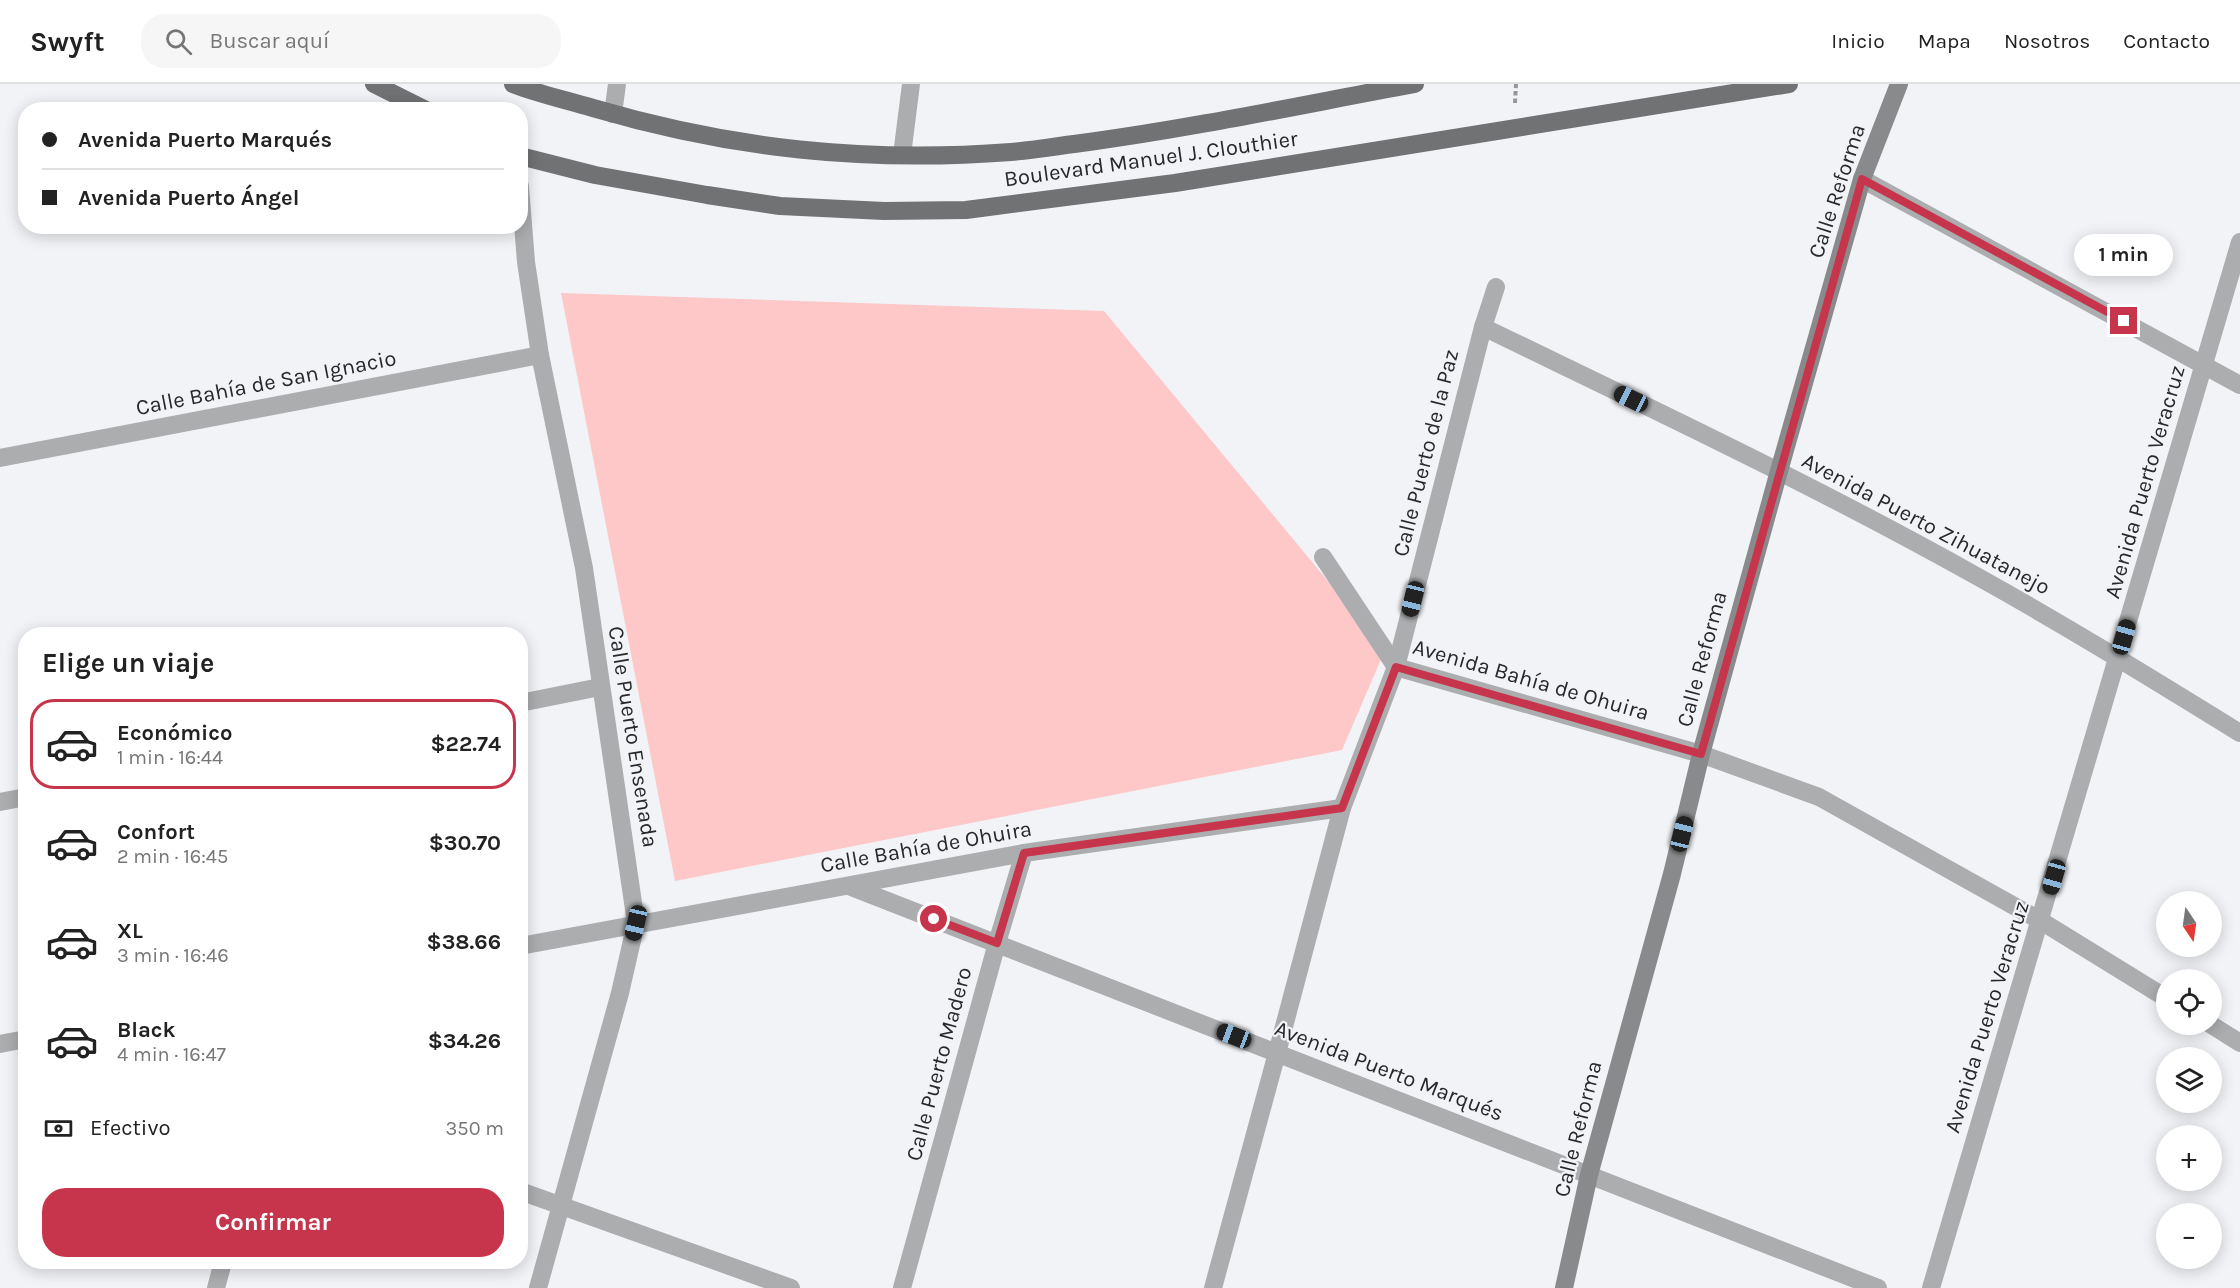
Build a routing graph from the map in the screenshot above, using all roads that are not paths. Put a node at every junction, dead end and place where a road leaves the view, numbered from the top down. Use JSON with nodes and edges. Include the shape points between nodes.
{"nodes":[{"id":1,"x":374,"y":84,"type":"edge"},
{"id":2,"x":513,"y":84,"type":"edge"},
{"id":3,"x":617,"y":84,"type":"edge"},
{"id":4,"x":911,"y":84,"type":"edge"},
{"id":5,"x":1789,"y":84,"type":"edge"},
{"id":6,"x":1899,"y":84,"type":"edge"},
{"id":7,"x":1405,"y":85,"type":"edge"},
{"id":8,"x":410,"y":102,"type":"edge"},
{"id":9,"x":613,"y":114,"type":"junction"},
{"id":10,"x":902,"y":155,"type":"junction"},
{"id":11,"x":528,"y":158,"type":"edge"},
{"id":12,"x":1862,"y":179,"type":"junction"},
{"id":13,"x":524,"y":234,"type":"edge"},
{"id":14,"x":2240,"y":242,"type":"edge"},
{"id":15,"x":1496,"y":287,"type":"dead end"},
{"id":16,"x":1483,"y":327,"type":"junction"},
{"id":17,"x":540,"y":355,"type":"junction"},
{"id":18,"x":2204,"y":364,"type":"junction"},
{"id":19,"x":2240,"y":385,"type":"edge"},
{"id":20,"x":0,"y":458,"type":"edge"},
{"id":21,"x":1779,"y":471,"type":"junction"},
{"id":22,"x":1323,"y":557,"type":"dead end"},
{"id":23,"x":2118,"y":658,"type":"junction"},
{"id":24,"x":1396,"y":667,"type":"junction"},
{"id":25,"x":600,"y":687,"type":"junction"},
{"id":26,"x":528,"y":701,"type":"edge"},
{"id":27,"x":2240,"y":733,"type":"edge"},
{"id":28,"x":1701,"y":754,"type":"junction"},
{"id":29,"x":18,"y":799,"type":"edge"},
{"id":30,"x":0,"y":802,"type":"edge"},
{"id":31,"x":1342,"y":808,"type":"junction"},
{"id":32,"x":1024,"y":853,"type":"junction"},
{"id":33,"x":849,"y":886,"type":"junction"},
{"id":34,"x":2041,"y":921,"type":"junction"},
{"id":35,"x":636,"y":923,"type":"junction"},
{"id":36,"x":997,"y":943,"type":"junction"},
{"id":37,"x":528,"y":944,"type":"edge"},
{"id":38,"x":2156,"y":992,"type":"edge"},
{"id":39,"x":2222,"y":1032,"type":"edge"},
{"id":40,"x":18,"y":1041,"type":"edge"},
{"id":41,"x":2240,"y":1043,"type":"edge"},
{"id":42,"x":0,"y":1044,"type":"edge"},
{"id":43,"x":1277,"y":1053,"type":"junction"},
{"id":44,"x":1589,"y":1175,"type":"junction"},
{"id":45,"x":528,"y":1194,"type":"edge"},
{"id":46,"x":561,"y":1206,"type":"junction"},
{"id":47,"x":221,"y":1269,"type":"edge"},
{"id":48,"x":216,"y":1288,"type":"edge"},
{"id":49,"x":538,"y":1288,"type":"edge"},
{"id":50,"x":791,"y":1288,"type":"edge"},
{"id":51,"x":902,"y":1288,"type":"edge"},
{"id":52,"x":1212,"y":1288,"type":"edge"},
{"id":53,"x":1564,"y":1288,"type":"edge"},
{"id":54,"x":1878,"y":1288,"type":"edge"},
{"id":55,"x":1931,"y":1288,"type":"edge"}],
"edges":[{"from":1,"to":8,"type":"main road"},
{"from":2,"to":9,"type":"main road","name":"Boulevard Manuel J. Clouthier"},
{"from":3,"to":9,"type":"street"},
{"from":4,"to":10,"type":"street"},
{"from":5,"to":11,"type":"main road","name":"Boulevard Manuel J. Clouthier","via":[[1175,183],[966,210],[780,206],[595,175]]},
{"from":6,"to":12,"type":"street","name":"Calle Reforma"},
{"from":7,"to":10,"type":"main road","name":"Boulevard Manuel J. Clouthier","via":[[1134,136],[1014,152]]},
{"from":9,"to":10,"type":"main road","name":"Boulevard Manuel J. Clouthier","via":[[766,147]]},
{"from":12,"to":18,"type":"street"},
{"from":12,"to":21,"type":"street","name":"Calle Reforma"},
{"from":13,"to":17,"type":"street","name":"Calle Puerto Ensenada"},
{"from":14,"to":18,"type":"street","name":"Avenida Puerto Veracruz"},
{"from":15,"to":16,"type":"street","name":"Calle Puerto de la Paz"},
{"from":16,"to":21,"type":"street","name":"Avenida Puerto Zihuatanejo"},
{"from":16,"to":24,"type":"street","name":"Calle Puerto de la Paz"},
{"from":17,"to":20,"type":"street","name":"Calle Bahía de San Ignacio"},
{"from":17,"to":25,"type":"street","name":"Calle Puerto Ensenada","via":[[584,568]]},
{"from":18,"to":19,"type":"street"},
{"from":18,"to":23,"type":"street","name":"Avenida Puerto Veracruz"},
{"from":21,"to":23,"type":"street","name":"Avenida Puerto Zihuatanejo","via":[[1979,577]]},
{"from":21,"to":28,"type":"street","name":"Calle Reforma"},
{"from":22,"to":24,"type":"street"},
{"from":23,"to":27,"type":"street","name":"Avenida Puerto Zihuatanejo"},
{"from":23,"to":34,"type":"street","name":"Avenida Puerto Veracruz"},
{"from":24,"to":28,"type":"street","name":"Avenida Bahía de Ohuira"},
{"from":24,"to":31,"type":"street","name":"Calle Puerto de la Paz"},
{"from":25,"to":26,"type":"street"},
{"from":25,"to":35,"type":"street","name":"Calle Puerto Ensenada"},
{"from":28,"to":34,"type":"street","name":"Avenida Bahía de Ohuira","via":[[1819,797]]},
{"from":28,"to":44,"type":"street","name":"Calle Reforma"},
{"from":29,"to":30,"type":"street"},
{"from":31,"to":32,"type":"street","name":"Calle Bahía de Ohuira"},
{"from":31,"to":43,"type":"street","name":"Calle Puerto de la Paz"},
{"from":32,"to":33,"type":"street","name":"Calle Bahía de Ohuira"},
{"from":32,"to":36,"type":"street","name":"Calle Puerto Madero"},
{"from":33,"to":35,"type":"street","name":"Calle Bahía de Ohuira"},
{"from":33,"to":36,"type":"street","name":"Avenida Puerto Marqués"},
{"from":34,"to":38,"type":"street","name":"Avenida Bahía de Ohuira"},
{"from":34,"to":55,"type":"street","name":"Avenida Puerto Veracruz"},
{"from":35,"to":37,"type":"street","name":"Calle Bahía de Ohuira"},
{"from":35,"to":46,"type":"street","name":"Calle Puerto Ensenada"},
{"from":36,"to":43,"type":"street","name":"Avenida Puerto Marqués"},
{"from":36,"to":51,"type":"street","name":"Calle Puerto Madero"},
{"from":39,"to":41,"type":"street"},
{"from":40,"to":42,"type":"street"},
{"from":43,"to":44,"type":"street","name":"Avenida Puerto Marqués"},
{"from":43,"to":52,"type":"street","name":"Calle Puerto de la Paz"},
{"from":44,"to":53,"type":"street","name":"Calle Reforma"},
{"from":44,"to":54,"type":"street","name":"Avenida Puerto Marqués"},
{"from":45,"to":46,"type":"street"},
{"from":46,"to":49,"type":"street","name":"Calle Puerto Ensenada"},
{"from":46,"to":50,"type":"street"},
{"from":47,"to":48,"type":"street"}]}
